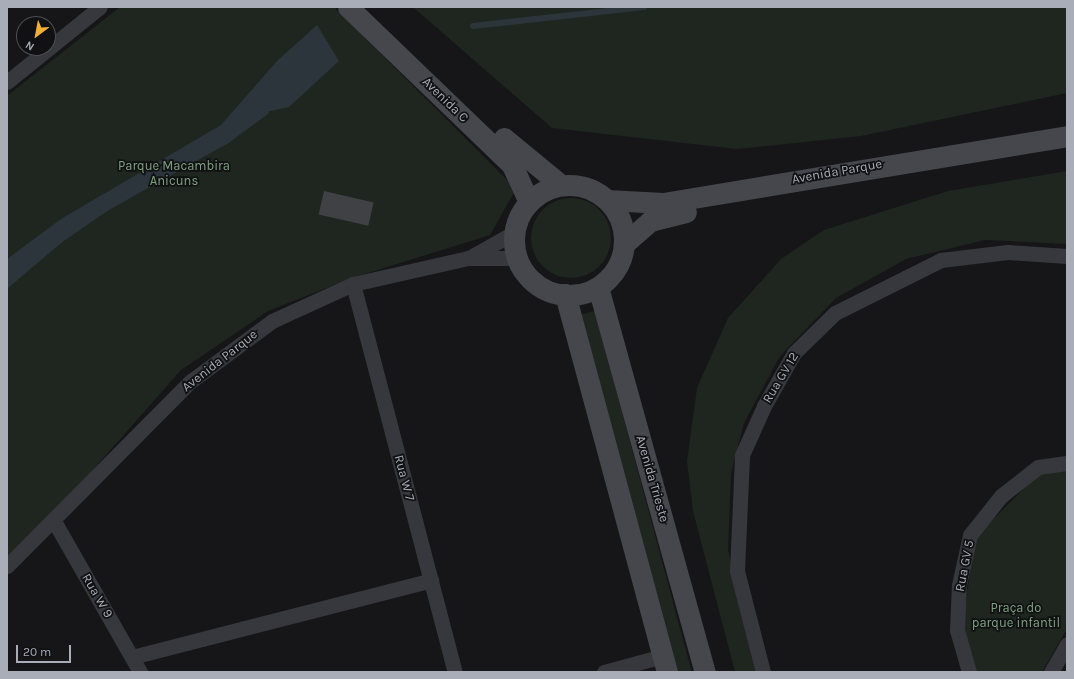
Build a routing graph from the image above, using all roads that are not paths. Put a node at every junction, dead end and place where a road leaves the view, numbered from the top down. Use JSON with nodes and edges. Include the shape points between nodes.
{"nodes":[{"id":1,"x":100,"y":7,"type":"edge"},
{"id":2,"x":348,"y":7,"type":"edge"},
{"id":3,"x":368,"y":7,"type":"edge"},
{"id":4,"x":7,"y":82,"type":"edge"},
{"id":5,"x":1067,"y":136,"type":"edge"},
{"id":6,"x":1067,"y":149,"type":"edge"},
{"id":7,"x":562,"y":185,"type":"junction"},
{"id":8,"x":607,"y":200,"type":"junction"},
{"id":9,"x":529,"y":202,"type":"junction"},
{"id":10,"x":515,"y":232,"type":"junction"},
{"id":11,"x":625,"y":243,"type":"junction"},
{"id":12,"x":1067,"y":256,"type":"edge"},
{"id":13,"x":468,"y":258,"type":"junction"},
{"id":14,"x":517,"y":258,"type":"junction"},
{"id":15,"x":353,"y":284,"type":"junction"},
{"id":16,"x":598,"y":286,"type":"junction"},
{"id":17,"x":565,"y":294,"type":"junction"},
{"id":18,"x":1067,"y":463,"type":"edge"},
{"id":19,"x":54,"y":521,"type":"junction"},
{"id":20,"x":7,"y":566,"type":"edge"},
{"id":21,"x":430,"y":580,"type":"junction"},
{"id":22,"x":1067,"y":644,"type":"edge"},
{"id":23,"x":132,"y":657,"type":"junction"},
{"id":24,"x":665,"y":664,"type":"edge"},
{"id":25,"x":140,"y":672,"type":"edge"},
{"id":26,"x":455,"y":672,"type":"edge"},
{"id":27,"x":604,"y":672,"type":"edge"},
{"id":28,"x":705,"y":672,"type":"edge"},
{"id":29,"x":763,"y":672,"type":"edge"},
{"id":30,"x":969,"y":672,"type":"edge"},
{"id":31,"x":1051,"y":672,"type":"edge"}],
"edges":[{"from":1,"to":4,"type":"street"},
{"from":2,"to":9,"type":"street","name":"Avenida C","via":[[512,164]]},
{"from":3,"to":7,"type":"street","name":"Avenida C","via":[[521,154]]},
{"from":5,"to":8,"type":"street","name":"Avenida Parque","via":[[663,203]]},
{"from":6,"to":11,"type":"street","name":"Avenida Parque","via":[[664,215],[650,221]]},
{"from":7,"to":8,"type":"street","via":[[586,187]]},
{"from":7,"to":9,"type":"street","via":[[544,190]]},
{"from":8,"to":11,"type":"street","via":[[618,214]]},
{"from":9,"to":10,"type":"street"},
{"from":10,"to":13,"type":"street","name":"Avenida Parque"},
{"from":10,"to":14,"type":"street"},
{"from":11,"to":16,"type":"street","via":[[617,268]]},
{"from":12,"to":29,"type":"street","name":"Rua GV 12","via":[[1008,252],[941,260],[836,313],[794,353],[764,406],[742,455],[737,571]]},
{"from":13,"to":14,"type":"street","name":"Avenida Parque"},
{"from":13,"to":15,"type":"street","name":"Avenida Parque"},
{"from":14,"to":17,"type":"street","via":[[536,283]]},
{"from":15,"to":19,"type":"street","name":"Avenida Parque","via":[[272,321],[191,381]]},
{"from":15,"to":21,"type":"street","name":"Rua W 7"},
{"from":16,"to":17,"type":"street","via":[[582,293]]},
{"from":16,"to":28,"type":"street","name":"Avenida Trieste"},
{"from":17,"to":24,"type":"street"},
{"from":18,"to":30,"type":"street","name":"Rua GV 5","via":[[1038,467],[1001,496],[970,535],[959,585],[957,630]]},
{"from":19,"to":20,"type":"street","name":"Avenida Parque"},
{"from":19,"to":23,"type":"street","name":"Rua W 9"},
{"from":21,"to":23,"type":"street"},
{"from":21,"to":26,"type":"street","name":"Rua W 7"},
{"from":22,"to":31,"type":"street"},
{"from":23,"to":25,"type":"street","name":"Rua W 9"},
{"from":24,"to":27,"type":"street"}]}
